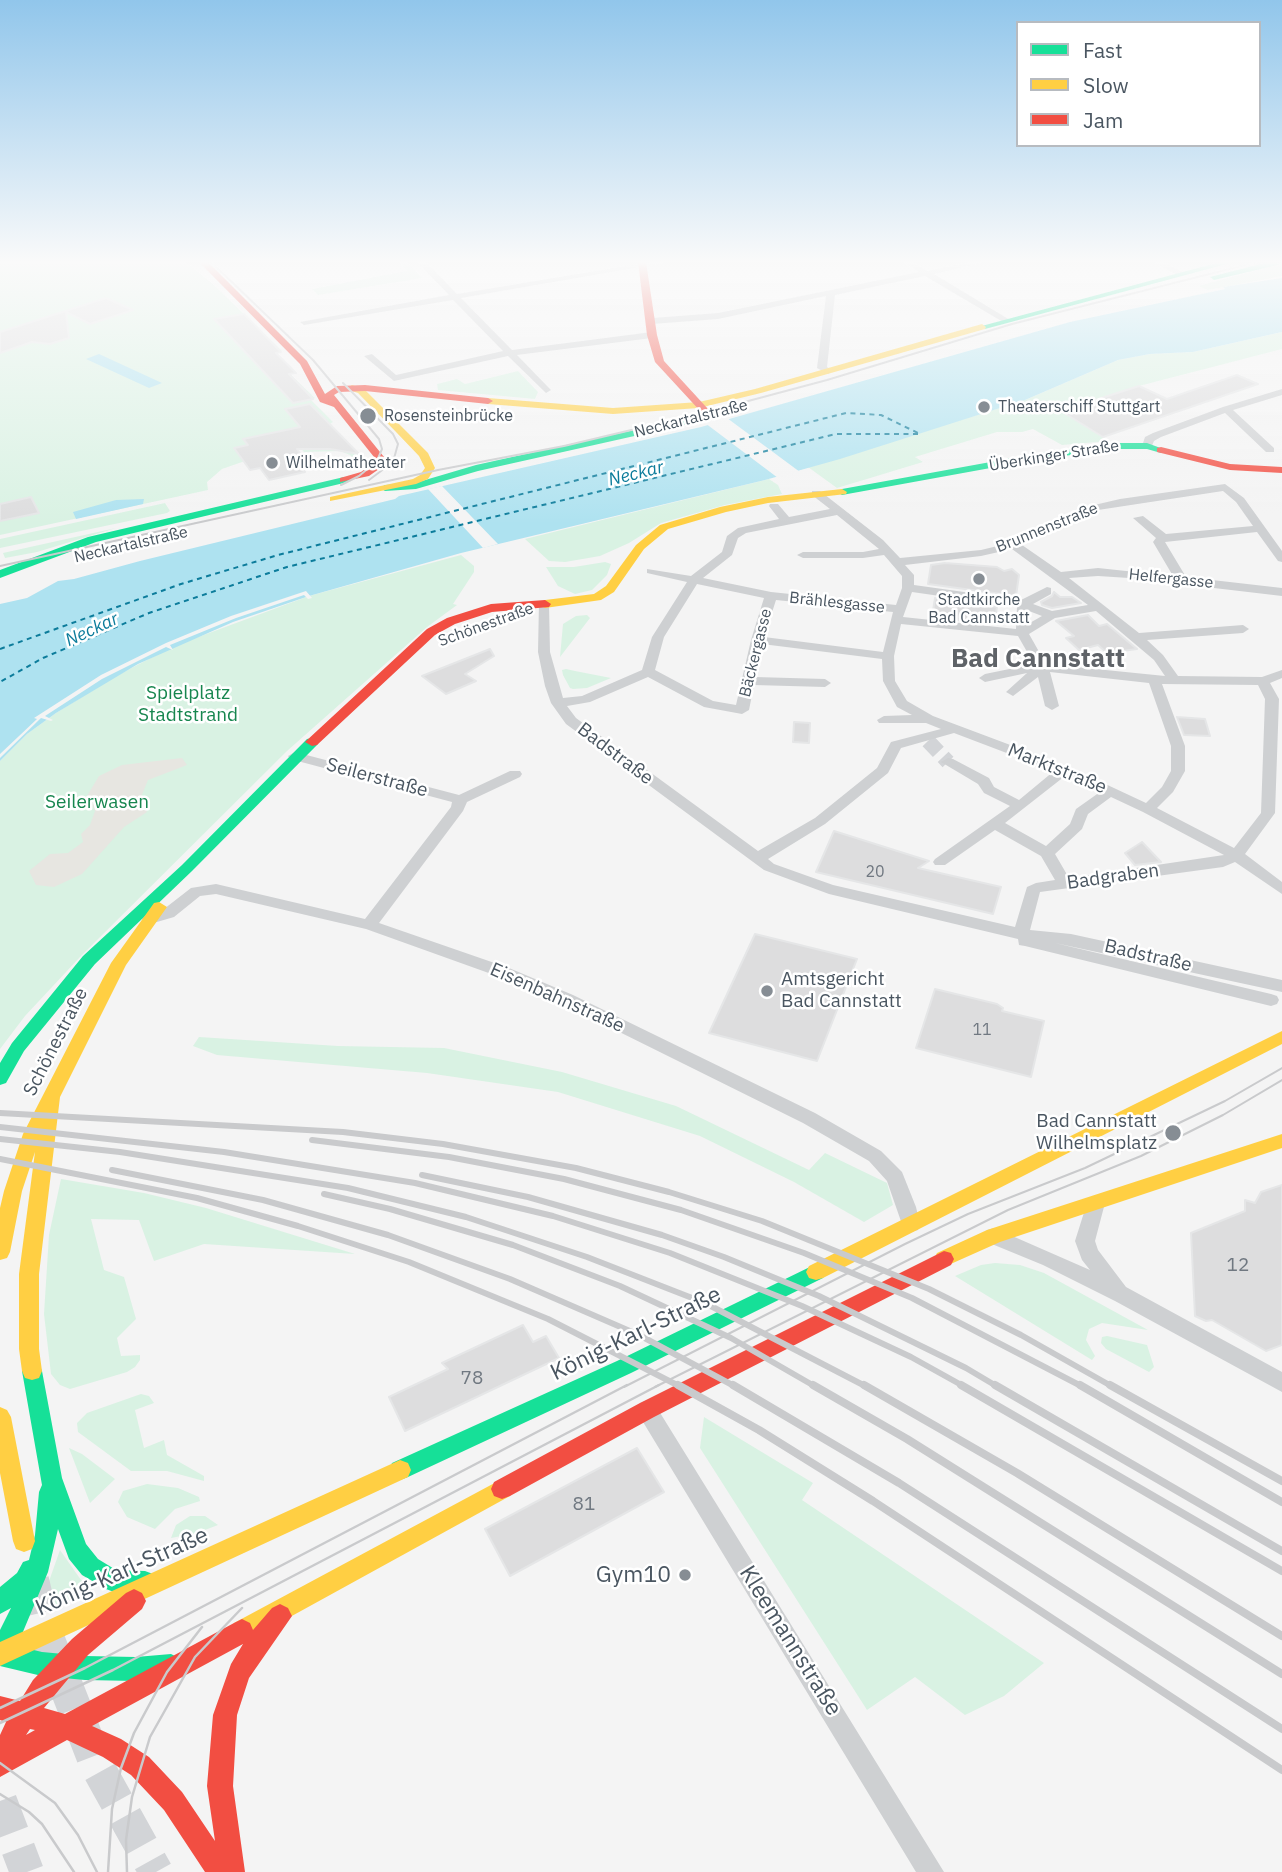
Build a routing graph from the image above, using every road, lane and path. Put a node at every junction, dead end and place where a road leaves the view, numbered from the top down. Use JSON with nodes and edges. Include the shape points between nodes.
{"nodes":[{"id":1,"x":290,"y":349,"type":"edge"},
{"id":2,"x":506,"y":349,"type":"edge"},
{"id":3,"x":530,"y":349,"type":"edge"},
{"id":4,"x":658,"y":349,"type":"edge"},
{"id":5,"x":824,"y":349,"type":"edge"},
{"id":6,"x":904,"y":349,"type":"edge"},
{"id":7,"x":932,"y":349,"type":"edge"},
{"id":8,"x":509,"y":353,"type":"junction"},
{"id":9,"x":369,"y":356,"type":"dead end"},
{"id":10,"x":828,"y":371,"type":"junction"},
{"id":11,"x":316,"y":382,"type":"junction"},
{"id":12,"x":392,"y":384,"type":"junction"},
{"id":13,"x":348,"y":387,"type":"junction"},
{"id":14,"x":546,"y":390,"type":"dead end"},
{"id":15,"x":1282,"y":392,"type":"edge"},
{"id":16,"x":337,"y":405,"type":"junction"},
{"id":17,"x":1226,"y":409,"type":"junction"},
{"id":18,"x":705,"y":411,"type":"junction"},
{"id":19,"x":1147,"y":446,"type":"junction"},
{"id":20,"x":1270,"y":450,"type":"dead end"},
{"id":21,"x":1282,"y":470,"type":"edge"},
{"id":22,"x":1227,"y":477,"type":"junction"},
{"id":23,"x":1282,"y":480,"type":"edge"},
{"id":24,"x":385,"y":488,"type":"junction"},
{"id":25,"x":816,"y":493,"type":"junction"},
{"id":26,"x":774,"y":506,"type":"dead end"},
{"id":27,"x":838,"y":511,"type":"junction"},
{"id":28,"x":1139,"y":518,"type":"dead end"},
{"id":29,"x":786,"y":521,"type":"junction"},
{"id":30,"x":1258,"y":528,"type":"junction"},
{"id":31,"x":1163,"y":538,"type":"junction"},
{"id":32,"x":1014,"y":545,"type":"junction"},
{"id":33,"x":888,"y":551,"type":"junction"},
{"id":34,"x":801,"y":556,"type":"dead end"},
{"id":35,"x":1282,"y":559,"type":"edge"},
{"id":36,"x":899,"y":562,"type":"junction"},
{"id":37,"x":651,"y":570,"type":"dead end"},
{"id":38,"x":0,"y":575,"type":"edge"},
{"id":39,"x":1059,"y":576,"type":"junction"},
{"id":40,"x":695,"y":579,"type":"junction"},
{"id":41,"x":1181,"y":579,"type":"junction"},
{"id":42,"x":908,"y":588,"type":"junction"},
{"id":43,"x":1047,"y":591,"type":"dead end"},
{"id":44,"x":1282,"y":592,"type":"edge"},
{"id":45,"x":771,"y":596,"type":"junction"},
{"id":46,"x":1023,"y":604,"type":"junction"},
{"id":47,"x":543,"y":605,"type":"junction"},
{"id":48,"x":1100,"y":607,"type":"junction"},
{"id":49,"x":897,"y":615,"type":"junction"},
{"id":50,"x":1051,"y":615,"type":"junction"},
{"id":51,"x":1243,"y":629,"type":"dead end"},
{"id":52,"x":1022,"y":632,"type":"junction"},
{"id":53,"x":1136,"y":637,"type":"junction"},
{"id":54,"x":757,"y":640,"type":"junction"},
{"id":55,"x":888,"y":656,"type":"junction"},
{"id":56,"x":401,"y":660,"type":"junction"},
{"id":57,"x":1042,"y":667,"type":"junction"},
{"id":58,"x":648,"y":671,"type":"junction"},
{"id":59,"x":1282,"y":674,"type":"edge"},
{"id":60,"x":985,"y":678,"type":"dead end"},
{"id":61,"x":1173,"y":679,"type":"junction"},
{"id":62,"x":1154,"y":680,"type":"junction"},
{"id":63,"x":749,"y":681,"type":"junction"},
{"id":64,"x":1263,"y":681,"type":"junction"},
{"id":65,"x":825,"y":683,"type":"dead end"},
{"id":66,"x":1013,"y":692,"type":"dead end"},
{"id":67,"x":558,"y":703,"type":"junction"},
{"id":68,"x":1052,"y":706,"type":"dead end"},
{"id":69,"x":928,"y":719,"type":"junction"},
{"id":70,"x":884,"y":720,"type":"dead end"},
{"id":71,"x":955,"y":729,"type":"junction"},
{"id":72,"x":295,"y":756,"type":"junction"},
{"id":73,"x":948,"y":762,"type":"tunnel mouth"},
{"id":74,"x":1064,"y":770,"type":"junction"},
{"id":75,"x":515,"y":774,"type":"dead end"},
{"id":76,"x":1276,"y":776,"type":"edge"},
{"id":77,"x":1111,"y":791,"type":"junction"},
{"id":78,"x":460,"y":800,"type":"junction"},
{"id":79,"x":1020,"y":806,"type":"junction"},
{"id":80,"x":1148,"y":809,"type":"junction"},
{"id":81,"x":995,"y":824,"type":"junction"},
{"id":82,"x":1046,"y":853,"type":"junction"},
{"id":83,"x":1236,"y":855,"type":"junction"},
{"id":84,"x":756,"y":859,"type":"junction"},
{"id":85,"x":940,"y":862,"type":"dead end"},
{"id":86,"x":187,"y":868,"type":"junction"},
{"id":87,"x":1064,"y":883,"type":"junction"},
{"id":88,"x":1282,"y":889,"type":"edge"},
{"id":89,"x":150,"y":919,"type":"junction"},
{"id":90,"x":973,"y":922,"type":"junction"},
{"id":91,"x":369,"y":925,"type":"junction"},
{"id":92,"x":1021,"y":934,"type":"junction"},
{"id":93,"x":1282,"y":986,"type":"edge"},
{"id":94,"x":1272,"y":1000,"type":"dead end"},
{"id":95,"x":1282,"y":1037,"type":"edge"},
{"id":96,"x":0,"y":1078,"type":"edge"},
{"id":97,"x":51,"y":1096,"type":"junction"},
{"id":98,"x":1279,"y":1142,"type":"edge"},
{"id":99,"x":1097,"y":1203,"type":"junction"},
{"id":100,"x":911,"y":1224,"type":"junction"},
{"id":101,"x":994,"y":1236,"type":"junction"},
{"id":102,"x":0,"y":1252,"type":"edge"},
{"id":103,"x":1122,"y":1295,"type":"junction"},
{"id":104,"x":1282,"y":1383,"type":"edge"},
{"id":105,"x":647,"y":1410,"type":"junction"},
{"id":106,"x":0,"y":1417,"type":"edge"},
{"id":107,"x":51,"y":1478,"type":"junction"},
{"id":108,"x":24,"y":1541,"type":"dead end"},
{"id":109,"x":44,"y":1547,"type":"junction"},
{"id":110,"x":174,"y":1573,"type":"junction"},
{"id":111,"x":296,"y":1601,"type":"junction"},
{"id":112,"x":0,"y":1602,"type":"edge"},
{"id":113,"x":80,"y":1647,"type":"junction"},
{"id":114,"x":0,"y":1654,"type":"edge"},
{"id":115,"x":187,"y":1661,"type":"junction"},
{"id":116,"x":61,"y":1667,"type":"junction"},
{"id":117,"x":85,"y":1668,"type":"junction"},
{"id":118,"x":0,"y":1708,"type":"edge"},
{"id":119,"x":25,"y":1714,"type":"junction"},
{"id":120,"x":67,"y":1727,"type":"junction"},
{"id":121,"x":0,"y":1763,"type":"edge"},
{"id":122,"x":220,"y":1872,"type":"edge"},
{"id":123,"x":232,"y":1872,"type":"edge"},
{"id":124,"x":931,"y":1872,"type":"edge"}],
"edges":[{"from":1,"to":11,"type":"main road"},
{"from":2,"to":8,"type":"street"},
{"from":3,"to":8,"type":"street"},
{"from":4,"to":18,"type":"main road","via":[[663,367]]},
{"from":5,"to":10,"type":"street","via":[[822,368]]},
{"from":6,"to":10,"type":"main road","name":"Neckartalstraße"},
{"from":7,"to":18,"type":"main road","name":"Neckartalstraße"},
{"from":8,"to":12,"type":"street"},
{"from":8,"to":14,"type":"street"},
{"from":9,"to":12,"type":"street"},
{"from":10,"to":18,"type":"main road","name":"Neckartalstraße"},
{"from":11,"to":13,"type":"main road"},
{"from":11,"to":16,"type":"main road","via":[[314,387],[323,400]]},
{"from":12,"to":13,"type":"main road"},
{"from":12,"to":18,"type":"main road","via":[[535,407]]},
{"from":13,"to":16,"type":"main road","via":[[329,394]]},
{"from":13,"to":24,"type":"main road","name":"Neckartalstraße","via":[[366,395],[424,455],[430,468],[419,480]]},
{"from":15,"to":17,"type":"street","name":"Überkinger Straße"},
{"from":16,"to":38,"type":"main road","name":"Neckartalstraße","via":[[378,456],[369,472],[353,480],[92,539]]},
{"from":17,"to":19,"type":"street","name":"Überkinger Straße","via":[[1157,435]]},
{"from":17,"to":20,"type":"street"},
{"from":18,"to":24,"type":"main road","name":"Neckartalstraße","via":[[412,487]]},
{"from":19,"to":22,"type":"main road","name":"Brunnenstraße"},
{"from":19,"to":25,"type":"main road","name":"Überkinger Straße","via":[[1082,449],[874,488]]},
{"from":21,"to":22,"type":"main road","name":"Brunnenstraße"},
{"from":22,"to":23,"type":"main road","name":"Brunnenstraße"},
{"from":22,"to":30,"type":"street"},
{"from":22,"to":32,"type":"street","name":"Brunnenstraße","via":[[1094,508]]},
{"from":24,"to":38,"type":"main road","name":"Neckartalstraße"},
{"from":25,"to":27,"type":"street"},
{"from":25,"to":47,"type":"main road","via":[[674,523],[648,539],[605,593]]},
{"from":26,"to":29,"type":"street"},
{"from":27,"to":29,"type":"street"},
{"from":27,"to":33,"type":"street"},
{"from":28,"to":31,"type":"street"},
{"from":29,"to":40,"type":"street","via":[[733,536],[728,553]]},
{"from":30,"to":31,"type":"street"},
{"from":30,"to":35,"type":"street"},
{"from":31,"to":41,"type":"street","via":[[1159,542]]},
{"from":32,"to":36,"type":"street","name":"Brunnenstraße"},
{"from":32,"to":39,"type":"street"},
{"from":33,"to":34,"type":"street"},
{"from":33,"to":36,"type":"street"},
{"from":36,"to":42,"type":"street","via":[[908,575]]},
{"from":37,"to":40,"type":"street","name":"Brählesgasse"},
{"from":39,"to":41,"type":"street","name":"Helfergasse","via":[[1098,572]]},
{"from":39,"to":48,"type":"street"},
{"from":40,"to":45,"type":"street","name":"Brählesgasse"},
{"from":40,"to":58,"type":"street","via":[[658,637]]},
{"from":41,"to":44,"type":"street","name":"Helfergasse"},
{"from":42,"to":46,"type":"street"},
{"from":42,"to":49,"type":"street","name":"Marktstraße"},
{"from":43,"to":46,"type":"street"},
{"from":45,"to":49,"type":"street","name":"Brählesgasse"},
{"from":45,"to":54,"type":"street","name":"Bäckergasse"},
{"from":46,"to":50,"type":"street"},
{"from":46,"to":52,"type":"street"},
{"from":47,"to":56,"type":"main road","name":"Schönestraße","via":[[468,629]]},
{"from":47,"to":56,"type":"main road","name":"Schönestraße","via":[[491,608],[451,621],[431,632]]},
{"from":47,"to":67,"type":"street","name":"Badstraße","via":[[544,652]]},
{"from":48,"to":50,"type":"street"},
{"from":48,"to":53,"type":"street"},
{"from":49,"to":52,"type":"street"},
{"from":49,"to":55,"type":"street","name":"Marktstraße"},
{"from":50,"to":52,"type":"street"},
{"from":51,"to":53,"type":"street"},
{"from":52,"to":57,"type":"street"},
{"from":53,"to":61,"type":"street","via":[[1160,658]]},
{"from":54,"to":55,"type":"street"},
{"from":54,"to":63,"type":"street","name":"Bäckergasse"},
{"from":55,"to":69,"type":"street","name":"Marktstraße","via":[[889,681],[902,704]]},
{"from":56,"to":72,"type":"main road","name":"Schönestraße"},
{"from":57,"to":60,"type":"street"},
{"from":57,"to":62,"type":"street"},
{"from":57,"to":66,"type":"street"},
{"from":57,"to":68,"type":"street"},
{"from":58,"to":63,"type":"street","name":"Bäckergasse","via":[[709,704],[742,710]]},
{"from":58,"to":67,"type":"street","via":[[585,699]]},
{"from":59,"to":64,"type":"street"},
{"from":61,"to":62,"type":"street"},
{"from":61,"to":64,"type":"street"},
{"from":62,"to":80,"type":"street","via":[[1178,746],[1178,771]]},
{"from":63,"to":65,"type":"street"},
{"from":64,"to":76,"type":"street","via":[[1272,699]]},
{"from":67,"to":84,"type":"street","name":"Badstraße","via":[[588,736]]},
{"from":69,"to":70,"type":"street"},
{"from":69,"to":71,"type":"street","name":"Marktstraße"},
{"from":71,"to":74,"type":"street","name":"Marktstraße"},
{"from":71,"to":84,"type":"street","via":[[896,744],[883,770],[813,826]]},
{"from":72,"to":78,"type":"street","name":"Seilerstraße"},
{"from":72,"to":86,"type":"main road","name":"Schönestraße"},
{"from":73,"to":79,"type":"street"},
{"from":74,"to":77,"type":"street","name":"Marktstraße"},
{"from":74,"to":79,"type":"street"},
{"from":75,"to":78,"type":"street"},
{"from":76,"to":83,"type":"street","via":[[1268,813]]},
{"from":77,"to":80,"type":"street","name":"Marktstraße"},
{"from":77,"to":82,"type":"street","via":[[1082,812],[1077,826]]},
{"from":78,"to":91,"type":"street"},
{"from":79,"to":81,"type":"street"},
{"from":80,"to":83,"type":"street","name":"Marktstraße"},
{"from":81,"to":82,"type":"street"},
{"from":81,"to":85,"type":"street"},
{"from":82,"to":87,"type":"street"},
{"from":83,"to":87,"type":"street","name":"Badgraben","via":[[1223,862]]},
{"from":83,"to":88,"type":"street","name":"Marktstraße"},
{"from":84,"to":90,"type":"street","name":"Badstraße","via":[[814,884]]},
{"from":86,"to":89,"type":"main road","name":"Schönestraße"},
{"from":86,"to":96,"type":"main road","name":"Schönestraße","via":[[89,960],[18,1047]]},
{"from":87,"to":92,"type":"street","name":"Badgraben","via":[[1032,891]]},
{"from":89,"to":91,"type":"street","name":"Eisenbahnstraße","via":[[169,913],[195,892],[216,889]]},
{"from":89,"to":97,"type":"main road","name":"Schönestraße","via":[[119,963]]},
{"from":90,"to":92,"type":"street","name":"Badstraße"},
{"from":90,"to":94,"type":"street","name":"Badstraße","via":[[1045,946]]},
{"from":91,"to":100,"type":"street","name":"Eisenbahnstraße","via":[[567,999],[808,1118],[875,1156],[895,1177]]},
{"from":92,"to":93,"type":"street","name":"Badstraße","via":[[1071,939]]},
{"from":95,"to":100,"type":"main road","name":"König-Karl-Straße"},
{"from":97,"to":102,"type":"main road","name":"Schönestraße","via":[[32,1134],[13,1191]]},
{"from":97,"to":107,"type":"main road","via":[[32,1237],[28,1308],[29,1349]]},
{"from":98,"to":99,"type":"main road"},
{"from":99,"to":101,"type":"main road"},
{"from":99,"to":103,"type":"street","via":[[1085,1241],[1089,1254]]},
{"from":100,"to":110,"type":"main road","name":"König-Karl-Straße","via":[[624,1367]]},
{"from":101,"to":103,"type":"street"},
{"from":101,"to":105,"type":"main road"},
{"from":103,"to":104,"type":"street"},
{"from":105,"to":111,"type":"main road"},
{"from":105,"to":124,"type":"street","name":"Kleemannstraße"},
{"from":106,"to":108,"type":"main road"},
{"from":107,"to":109,"type":"main road"},
{"from":107,"to":110,"type":"main road","via":[[77,1552],[90,1567],[124,1584]]},
{"from":109,"to":112,"type":"main road","via":[[25,1581]]},
{"from":109,"to":114,"type":"main road","via":[[29,1594]]},
{"from":110,"to":113,"type":"main road"},
{"from":110,"to":114,"type":"main road","name":"König-Karl-Straße"},
{"from":111,"to":115,"type":"main road"},
{"from":111,"to":123,"type":"main road","via":[[254,1647],[233,1685],[225,1715],[219,1786]]},
{"from":113,"to":116,"type":"main road"},
{"from":113,"to":117,"type":"main road","via":[[78,1659]]},
{"from":114,"to":116,"type":"main road"},
{"from":115,"to":117,"type":"main road","via":[[155,1668]]},
{"from":115,"to":120,"type":"main road"},
{"from":116,"to":117,"type":"main road"},
{"from":116,"to":119,"type":"main road"},
{"from":118,"to":119,"type":"main road"},
{"from":119,"to":120,"type":"main road"},
{"from":119,"to":121,"type":"main road"},
{"from":120,"to":121,"type":"main road"},
{"from":120,"to":122,"type":"main road","via":[[112,1748],[149,1773]]}]}
